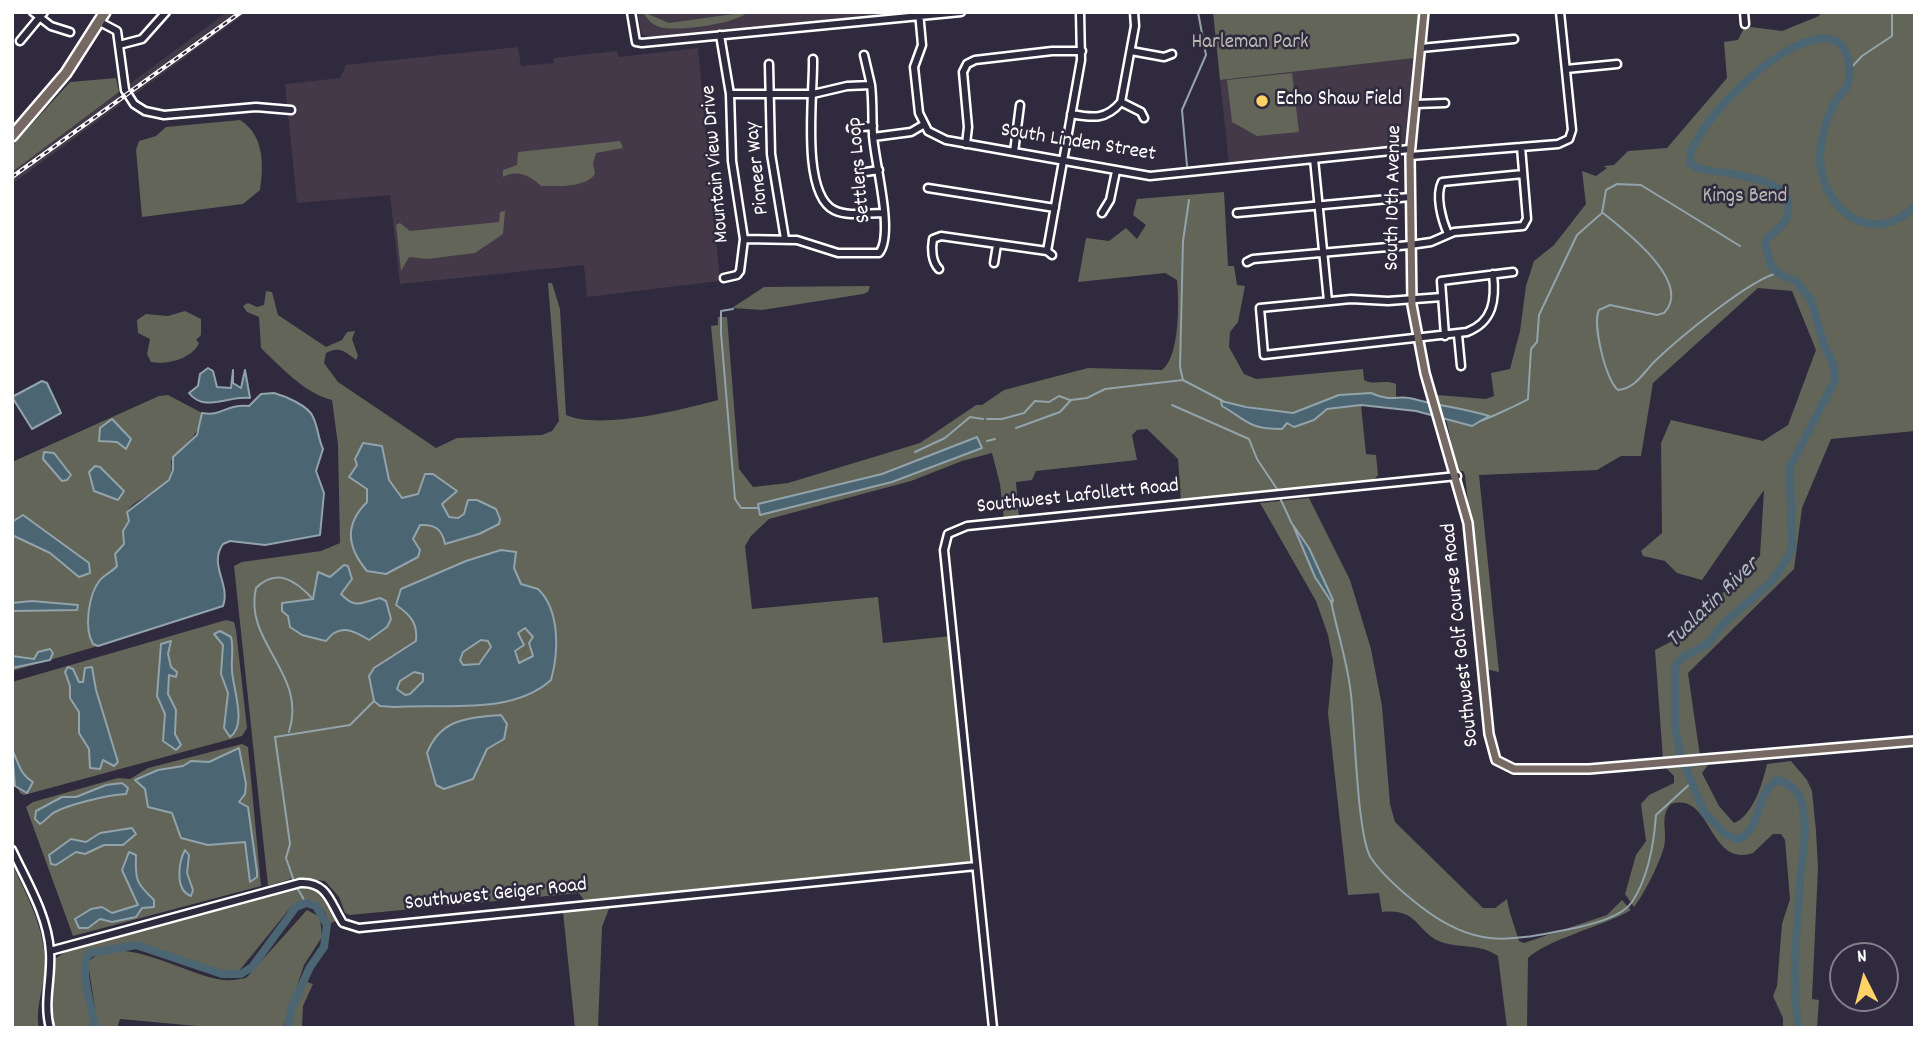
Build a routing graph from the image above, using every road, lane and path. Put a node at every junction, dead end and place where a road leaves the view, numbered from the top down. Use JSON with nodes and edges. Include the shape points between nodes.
{"nodes":[{"id":1,"x":105,"y":12,"type":"edge"},
{"id":2,"x":166,"y":12,"type":"edge"},
{"id":3,"x":631,"y":12,"type":"edge"},
{"id":4,"x":961,"y":12,"type":"edge"},
{"id":5,"x":1080,"y":12,"type":"edge"},
{"id":6,"x":1134,"y":12,"type":"edge"},
{"id":7,"x":1424,"y":12,"type":"edge"},
{"id":8,"x":1560,"y":12,"type":"edge"},
{"id":9,"x":1744,"y":12,"type":"edge"},
{"id":10,"x":39,"y":14,"type":"edge"},
{"id":11,"x":919,"y":14,"type":"edge"},
{"id":12,"x":100,"y":22,"type":"junction"},
{"id":13,"x":1745,"y":24,"type":"dead end"},
{"id":14,"x":70,"y":32,"type":"dead end"},
{"id":15,"x":720,"y":35,"type":"junction"},
{"id":16,"x":1514,"y":39,"type":"dead end"},
{"id":17,"x":20,"y":41,"type":"dead end"},
{"id":18,"x":119,"y":45,"type":"junction"},
{"id":19,"x":1421,"y":48,"type":"junction"},
{"id":20,"x":1082,"y":51,"type":"junction"},
{"id":21,"x":1131,"y":51,"type":"junction"},
{"id":22,"x":1172,"y":54,"type":"dead end"},
{"id":23,"x":864,"y":55,"type":"dead end"},
{"id":24,"x":813,"y":60,"type":"dead end"},
{"id":25,"x":769,"y":64,"type":"dead end"},
{"id":26,"x":1617,"y":64,"type":"dead end"},
{"id":27,"x":1566,"y":69,"type":"junction"},
{"id":28,"x":871,"y":85,"type":"junction"},
{"id":29,"x":770,"y":92,"type":"junction"},
{"id":30,"x":730,"y":93,"type":"junction"},
{"id":31,"x":813,"y":94,"type":"junction"},
{"id":32,"x":1121,"y":102,"type":"junction"},
{"id":33,"x":1445,"y":103,"type":"dead end"},
{"id":34,"x":1415,"y":104,"type":"junction"},
{"id":35,"x":1020,"y":105,"type":"dead end"},
{"id":36,"x":291,"y":110,"type":"dead end"},
{"id":37,"x":1071,"y":114,"type":"junction"},
{"id":38,"x":1144,"y":118,"type":"dead end"},
{"id":39,"x":923,"y":125,"type":"junction"},
{"id":40,"x":873,"y":126,"type":"junction"},
{"id":41,"x":851,"y":128,"type":"dead end"},
{"id":42,"x":12,"y":136,"type":"edge"},
{"id":43,"x":873,"y":137,"type":"junction"},
{"id":44,"x":966,"y":144,"type":"junction"},
{"id":45,"x":1521,"y":147,"type":"junction"},
{"id":46,"x":1014,"y":152,"type":"junction"},
{"id":47,"x":1410,"y":152,"type":"junction"},
{"id":48,"x":1314,"y":159,"type":"junction"},
{"id":49,"x":1063,"y":161,"type":"junction"},
{"id":50,"x":879,"y":170,"type":"junction"},
{"id":51,"x":1116,"y":171,"type":"junction"},
{"id":52,"x":859,"y":173,"type":"dead end"},
{"id":53,"x":1523,"y":174,"type":"junction"},
{"id":54,"x":928,"y":188,"type":"dead end"},
{"id":55,"x":1410,"y":197,"type":"junction"},
{"id":56,"x":1319,"y":205,"type":"junction"},
{"id":57,"x":1055,"y":208,"type":"junction"},
{"id":58,"x":882,"y":213,"type":"junction"},
{"id":59,"x":1102,"y":213,"type":"dead end"},
{"id":60,"x":1237,"y":214,"type":"dead end"},
{"id":61,"x":1448,"y":234,"type":"junction"},
{"id":62,"x":744,"y":239,"type":"junction"},
{"id":63,"x":785,"y":239,"type":"junction"},
{"id":64,"x":998,"y":245,"type":"junction"},
{"id":65,"x":1410,"y":245,"type":"junction"},
{"id":66,"x":1324,"y":254,"type":"junction"},
{"id":67,"x":1247,"y":262,"type":"dead end"},
{"id":68,"x":994,"y":263,"type":"dead end"},
{"id":69,"x":939,"y":269,"type":"dead end"},
{"id":70,"x":1513,"y":272,"type":"dead end"},
{"id":71,"x":1493,"y":274,"type":"junction"},
{"id":72,"x":724,"y":278,"type":"dead end"},
{"id":73,"x":1442,"y":297,"type":"junction"},
{"id":74,"x":1412,"y":300,"type":"junction"},
{"id":75,"x":1328,"y":301,"type":"junction"},
{"id":76,"x":1458,"y":335,"type":"junction"},
{"id":77,"x":1445,"y":336,"type":"junction"},
{"id":78,"x":1416,"y":339,"type":"junction"},
{"id":79,"x":1461,"y":366,"type":"dead end"},
{"id":80,"x":1457,"y":476,"type":"junction"},
{"id":81,"x":1915,"y":741,"type":"edge"},
{"id":82,"x":12,"y":850,"type":"edge"},
{"id":83,"x":976,"y":866,"type":"junction"},
{"id":84,"x":50,"y":951,"type":"junction"},
{"id":85,"x":50,"y":1028,"type":"edge"},
{"id":86,"x":993,"y":1028,"type":"edge"}],
"edges":[{"from":1,"to":12,"type":"highway"},
{"from":2,"to":18,"type":"street","via":[[142,39]]},
{"from":3,"to":15,"type":"street","via":[[636,42]]},
{"from":4,"to":11,"type":"street"},
{"from":5,"to":20,"type":"street"},
{"from":6,"to":21,"type":"street"},
{"from":7,"to":19,"type":"main road","name":"South 10th Avenue"},
{"from":8,"to":27,"type":"street"},
{"from":9,"to":13,"type":"street"},
{"from":10,"to":14,"type":"street","via":[[54,28]]},
{"from":10,"to":17,"type":"street"},
{"from":11,"to":15,"type":"street"},
{"from":11,"to":39,"type":"street","via":[[922,45],[914,67]]},
{"from":12,"to":18,"type":"street","via":[[117,31]]},
{"from":12,"to":42,"type":"highway","via":[[53,90]]},
{"from":15,"to":30,"type":"street","name":"Mountain View Drive"},
{"from":16,"to":19,"type":"street"},
{"from":18,"to":36,"type":"street","via":[[125,90],[145,111],[164,115],[256,107]]},
{"from":19,"to":34,"type":"main road","name":"South 10th Avenue"},
{"from":20,"to":37,"type":"street"},
{"from":20,"to":44,"type":"street","via":[[967,64],[963,72]]},
{"from":21,"to":22,"type":"street","via":[[1164,57]]},
{"from":21,"to":32,"type":"street"},
{"from":23,"to":28,"type":"street"},
{"from":24,"to":31,"type":"street"},
{"from":25,"to":29,"type":"street","name":"Pioneer Way"},
{"from":26,"to":27,"type":"street"},
{"from":27,"to":45,"type":"street","name":"South Linden Street","via":[[1569,139]]},
{"from":28,"to":31,"type":"street","name":"Settlers Loop"},
{"from":28,"to":40,"type":"street","name":"Settlers Loop"},
{"from":29,"to":30,"type":"street","name":"Settlers Loop"},
{"from":29,"to":31,"type":"street","name":"Settlers Loop"},
{"from":29,"to":63,"type":"street","name":"Pioneer Way","via":[[771,154]]},
{"from":30,"to":62,"type":"street","name":"Mountain View Drive","via":[[732,161]]},
{"from":31,"to":58,"type":"street","via":[[811,151],[821,198],[845,214]]},
{"from":32,"to":37,"type":"street","via":[[1103,117]]},
{"from":32,"to":38,"type":"street"},
{"from":33,"to":34,"type":"street"},
{"from":34,"to":47,"type":"main road","name":"South 10th Avenue"},
{"from":35,"to":46,"type":"street"},
{"from":37,"to":49,"type":"street"},
{"from":39,"to":43,"type":"street","via":[[897,135]]},
{"from":39,"to":44,"type":"street","name":"South Linden Street","via":[[934,136]]},
{"from":40,"to":41,"type":"street"},
{"from":40,"to":43,"type":"street","name":"Settlers Loop"},
{"from":43,"to":50,"type":"street","name":"Settlers Loop"},
{"from":44,"to":46,"type":"street","name":"South Linden Street"},
{"from":45,"to":47,"type":"street","name":"South Linden Street"},
{"from":45,"to":53,"type":"street"},
{"from":46,"to":49,"type":"street","name":"South Linden Street"},
{"from":47,"to":48,"type":"street","name":"South Linden Street"},
{"from":47,"to":55,"type":"main road","name":"South 10th Avenue"},
{"from":48,"to":51,"type":"street","name":"South Linden Street","via":[[1156,175]]},
{"from":48,"to":56,"type":"street"},
{"from":49,"to":51,"type":"street","name":"South Linden Street"},
{"from":49,"to":57,"type":"street"},
{"from":50,"to":52,"type":"street"},
{"from":50,"to":58,"type":"street","name":"Settlers Loop"},
{"from":51,"to":59,"type":"street"},
{"from":53,"to":61,"type":"street","via":[[1526,224]]},
{"from":53,"to":61,"type":"street","via":[[1440,184]]},
{"from":54,"to":57,"type":"street"},
{"from":55,"to":56,"type":"street"},
{"from":55,"to":65,"type":"main road","name":"South 10th Avenue"},
{"from":56,"to":60,"type":"street"},
{"from":56,"to":66,"type":"street"},
{"from":57,"to":64,"type":"street","via":[[1050,253]]},
{"from":58,"to":63,"type":"street","name":"Settlers Loop","via":[[886,240],[879,253],[838,253]]},
{"from":61,"to":65,"type":"street"},
{"from":62,"to":63,"type":"street","name":"Settlers Loop"},
{"from":62,"to":72,"type":"street","name":"Mountain View Drive","via":[[740,271]]},
{"from":64,"to":68,"type":"street"},
{"from":64,"to":69,"type":"street","via":[[949,236],[933,239],[934,264]]},
{"from":65,"to":66,"type":"street"},
{"from":65,"to":74,"type":"main road","name":"South 10th Avenue"},
{"from":66,"to":67,"type":"street"},
{"from":66,"to":75,"type":"street"},
{"from":70,"to":71,"type":"street"},
{"from":71,"to":73,"type":"street","via":[[1441,281]]},
{"from":71,"to":76,"type":"street","via":[[1489,315],[1476,328]]},
{"from":73,"to":74,"type":"street"},
{"from":73,"to":77,"type":"street"},
{"from":74,"to":75,"type":"street"},
{"from":74,"to":78,"type":"main road","name":"Southwest Golf Course Road"},
{"from":75,"to":78,"type":"street","via":[[1260,308],[1264,355]]},
{"from":76,"to":77,"type":"street"},
{"from":76,"to":79,"type":"street"},
{"from":77,"to":78,"type":"street"},
{"from":78,"to":80,"type":"main road","name":"Southwest Golf Course Road"},
{"from":80,"to":81,"type":"main road","name":"Southwest Golf Course Road","via":[[1468,523],[1493,754],[1500,764],[1514,769],[1599,769]]},
{"from":80,"to":83,"type":"street","name":"Southwest Lafollett Road","via":[[967,526],[948,534],[944,550]]},
{"from":82,"to":84,"type":"street","via":[[39,908]]},
{"from":83,"to":84,"type":"street","name":"Southwest Geiger Road","via":[[359,928],[345,925],[327,894],[305,882]]},
{"from":83,"to":86,"type":"street","name":"Southwest Lafollett Road"},
{"from":84,"to":85,"type":"street"}]}
